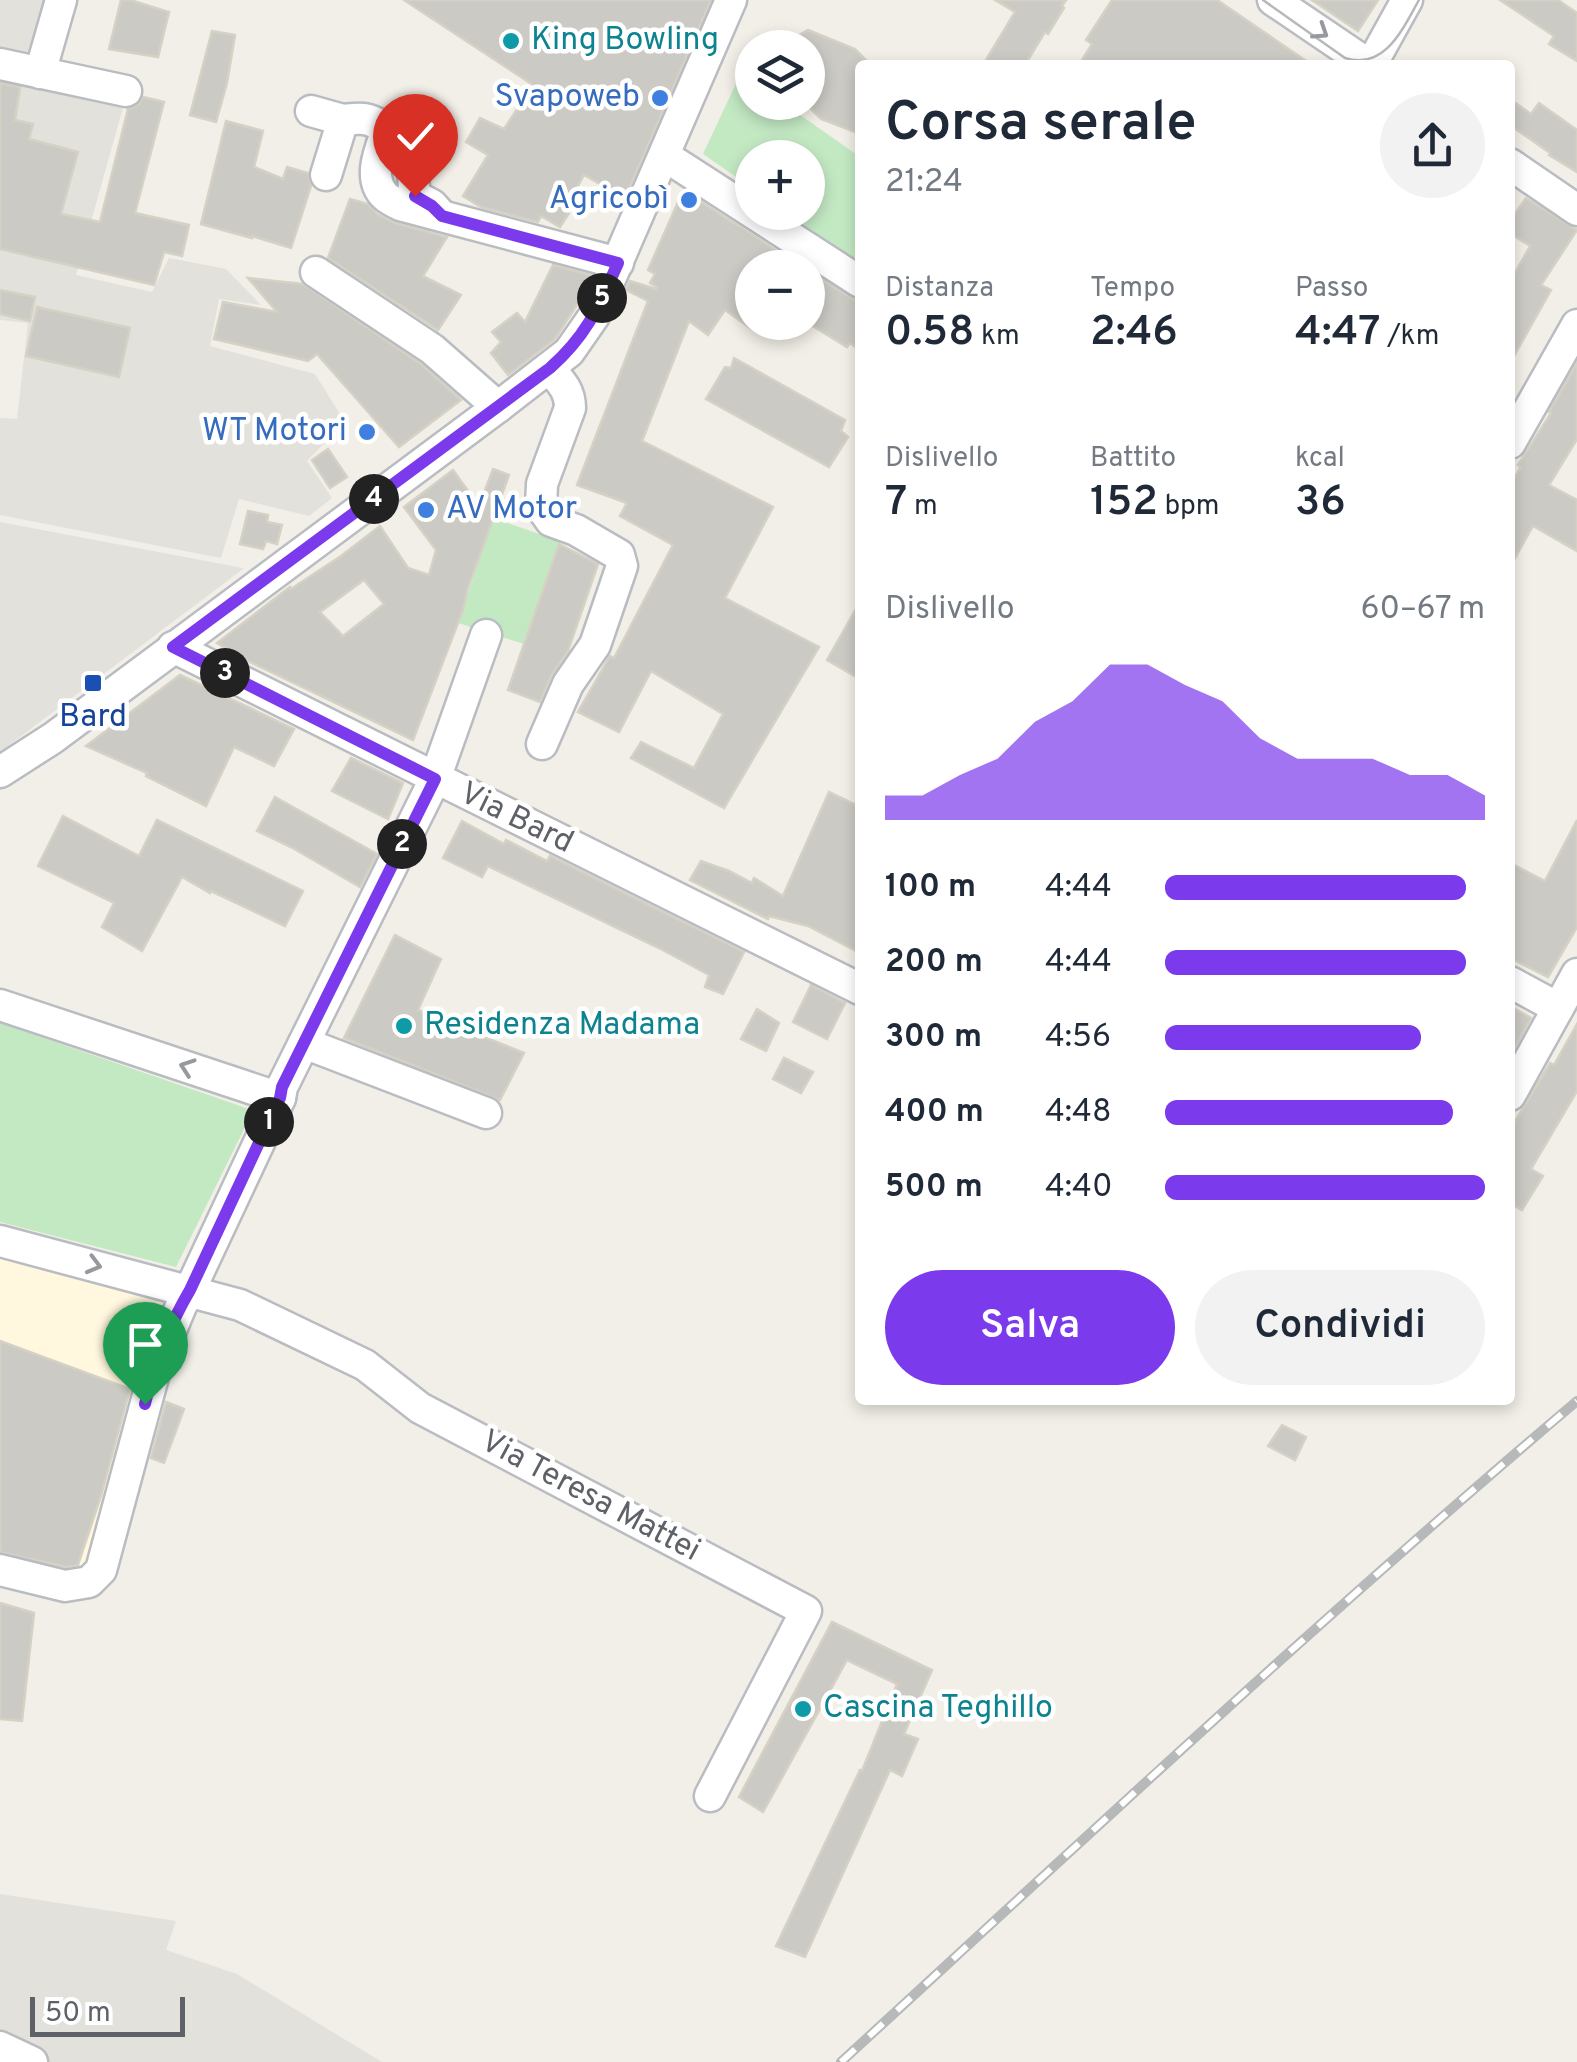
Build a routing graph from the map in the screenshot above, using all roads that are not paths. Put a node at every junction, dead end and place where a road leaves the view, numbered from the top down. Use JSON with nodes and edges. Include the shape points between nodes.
{"nodes":[{"id":1,"x":60,"y":0,"type":"edge"},
{"id":2,"x":731,"y":0,"type":"edge"},
{"id":3,"x":1273,"y":0,"type":"edge"},
{"id":4,"x":1407,"y":0,"type":"edge"},
{"id":5,"x":1363,"y":60,"type":"edge"},
{"id":6,"x":1373,"y":60,"type":"edge"},
{"id":7,"x":0,"y":64,"type":"edge"},
{"id":8,"x":40,"y":73,"type":"junction"},
{"id":9,"x":126,"y":90,"type":"dead end"},
{"id":10,"x":312,"y":111,"type":"dead end"},
{"id":11,"x":343,"y":120,"type":"junction"},
{"id":12,"x":665,"y":156,"type":"junction"},
{"id":13,"x":1515,"y":167,"type":"edge"},
{"id":14,"x":326,"y":175,"type":"dead end"},
{"id":15,"x":1577,"y":210,"type":"edge"},
{"id":16,"x":618,"y":263,"type":"junction"},
{"id":17,"x":316,"y":272,"type":"dead end"},
{"id":18,"x":855,"y":279,"type":"edge"},
{"id":19,"x":1577,"y":326,"type":"edge"},
{"id":20,"x":550,"y":368,"type":"junction"},
{"id":21,"x":498,"y":408,"type":"junction"},
{"id":22,"x":1515,"y":434,"type":"edge"},
{"id":23,"x":486,"y":636,"type":"dead end"},
{"id":24,"x":173,"y":647,"type":"junction"},
{"id":25,"x":53,"y":738,"type":"junction"},
{"id":26,"x":542,"y":744,"type":"dead end"},
{"id":27,"x":0,"y":772,"type":"edge"},
{"id":28,"x":435,"y":779,"type":"junction"},
{"id":29,"x":0,"y":796,"type":"edge"},
{"id":30,"x":1577,"y":974,"type":"edge"},
{"id":31,"x":1515,"y":985,"type":"edge"},
{"id":32,"x":855,"y":986,"type":"edge"},
{"id":33,"x":0,"y":1004,"type":"edge"},
{"id":34,"x":1558,"y":1008,"type":"junction"},
{"id":35,"x":304,"y":1042,"type":"junction"},
{"id":36,"x":1515,"y":1085,"type":"edge"},
{"id":37,"x":280,"y":1098,"type":"junction"},
{"id":38,"x":486,"y":1113,"type":"dead end"},
{"id":39,"x":0,"y":1240,"type":"edge"},
{"id":40,"x":190,"y":1290,"type":"junction"},
{"id":41,"x":0,"y":1570,"type":"edge"},
{"id":42,"x":710,"y":1796,"type":"dead end"},
{"id":43,"x":0,"y":2047,"type":"edge"},
{"id":44,"x":32,"y":2062,"type":"edge"}],
"edges":[{"from":1,"to":8,"type":"street"},
{"from":2,"to":12,"type":"street"},
{"from":3,"to":5,"type":"street","one_way":true},
{"from":4,"to":6,"type":"street"},
{"from":7,"to":8,"type":"street"},
{"from":8,"to":9,"type":"street"},
{"from":10,"to":11,"type":"street"},
{"from":11,"to":14,"type":"street"},
{"from":11,"to":16,"type":"street","via":[[366,118],[387,130],[375,178],[400,205]]},
{"from":12,"to":16,"type":"street"},
{"from":12,"to":18,"type":"street"},
{"from":13,"to":15,"type":"street"},
{"from":16,"to":20,"type":"street","via":[[582,335]]},
{"from":17,"to":21,"type":"street","via":[[432,349]]},
{"from":19,"to":22,"type":"street"},
{"from":20,"to":21,"type":"street"},
{"from":20,"to":26,"type":"street","via":[[567,389],[570,408],[542,484],[541,507],[550,521],[619,555],[622,566],[595,646],[568,684]]},
{"from":21,"to":24,"type":"street"},
{"from":23,"to":28,"type":"street"},
{"from":24,"to":25,"type":"street"},
{"from":24,"to":28,"type":"street","name":"Via Bard"},
{"from":25,"to":27,"type":"street"},
{"from":25,"to":29,"type":"street"},
{"from":28,"to":32,"type":"street","name":"Via Bard"},
{"from":28,"to":35,"type":"street"},
{"from":30,"to":34,"type":"street"},
{"from":31,"to":34,"type":"street"},
{"from":37,"to":33,"type":"street","one_way":true},
{"from":34,"to":36,"type":"street"},
{"from":35,"to":37,"type":"street"},
{"from":35,"to":38,"type":"street"},
{"from":37,"to":40,"type":"street"},
{"from":39,"to":40,"type":"street","name":"Via Teresa Mattei","one_way":true},
{"from":40,"to":41,"type":"street","via":[[147,1395],[102,1570],[89,1582],[65,1586]]},
{"from":40,"to":42,"type":"street","name":"Via Teresa Mattei","via":[[240,1305],[365,1366],[420,1408],[806,1611]]},
{"from":43,"to":44,"type":"street"}]}
